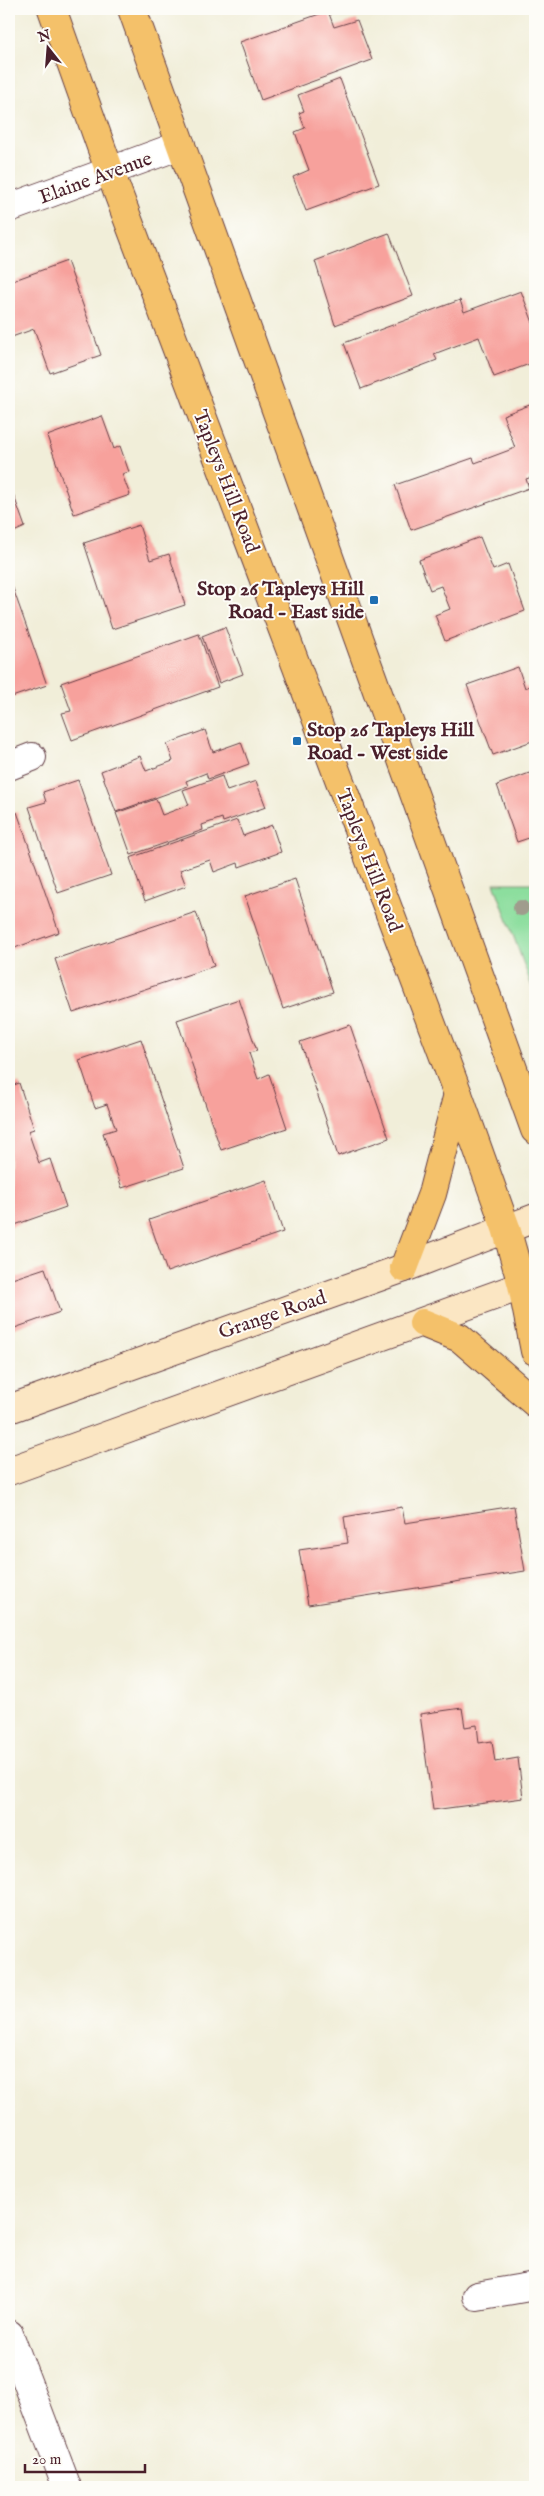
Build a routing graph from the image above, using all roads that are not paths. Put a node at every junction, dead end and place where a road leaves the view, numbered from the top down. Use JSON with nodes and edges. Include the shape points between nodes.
{"nodes":[{"id":1,"x":52,"y":9,"type":"edge"},
{"id":2,"x":132,"y":9,"type":"edge"},
{"id":3,"x":182,"y":145,"type":"junction"},
{"id":4,"x":110,"y":172,"type":"junction"},
{"id":5,"x":9,"y":208,"type":"edge"},
{"id":6,"x":514,"y":1075,"type":"junction"},
{"id":7,"x":458,"y":1094,"type":"junction"},
{"id":8,"x":535,"y":1096,"type":"edge"},
{"id":9,"x":535,"y":1130,"type":"edge"},
{"id":10,"x":535,"y":1218,"type":"edge"},
{"id":11,"x":506,"y":1228,"type":"junction"},
{"id":12,"x":404,"y":1268,"type":"junction"},
{"id":13,"x":528,"y":1283,"type":"edge"},
{"id":14,"x":423,"y":1323,"type":"junction"},
{"id":15,"x":535,"y":1350,"type":"edge"},
{"id":16,"x":535,"y":1402,"type":"edge"},
{"id":17,"x":9,"y":1409,"type":"edge"},
{"id":18,"x":9,"y":1471,"type":"edge"},
{"id":19,"x":535,"y":2286,"type":"edge"},
{"id":20,"x":477,"y":2296,"type":"dead end"},
{"id":21,"x":9,"y":2334,"type":"edge"},
{"id":22,"x":67,"y":2487,"type":"edge"}],
"edges":[{"from":1,"to":4,"type":"main road","name":"Tapleys Hill Road"},
{"from":2,"to":3,"type":"main road"},
{"from":3,"to":4,"type":"street","name":"Elaine Avenue"},
{"from":3,"to":6,"type":"main road"},
{"from":4,"to":5,"type":"street","name":"Elaine Avenue"},
{"from":4,"to":7,"type":"main road","name":"Tapleys Hill Road"},
{"from":6,"to":8,"type":"main road"},
{"from":6,"to":9,"type":"main road"},
{"from":7,"to":11,"type":"main road","name":"Tapleys Hill Road"},
{"from":7,"to":12,"type":"main road","via":[[432,1194]]},
{"from":10,"to":11,"type":"main road","name":"Grange Road"},
{"from":11,"to":12,"type":"main road","name":"Grange Road"},
{"from":11,"to":13,"type":"main road","name":"Tapleys Hill Road"},
{"from":12,"to":17,"type":"main road","name":"Grange Road"},
{"from":13,"to":14,"type":"main road"},
{"from":13,"to":15,"type":"main road","name":"Tapleys Hill Road"},
{"from":14,"to":16,"type":"main road","via":[[460,1338]]},
{"from":14,"to":18,"type":"main road"},
{"from":19,"to":20,"type":"street"},
{"from":21,"to":22,"type":"street"}]}
